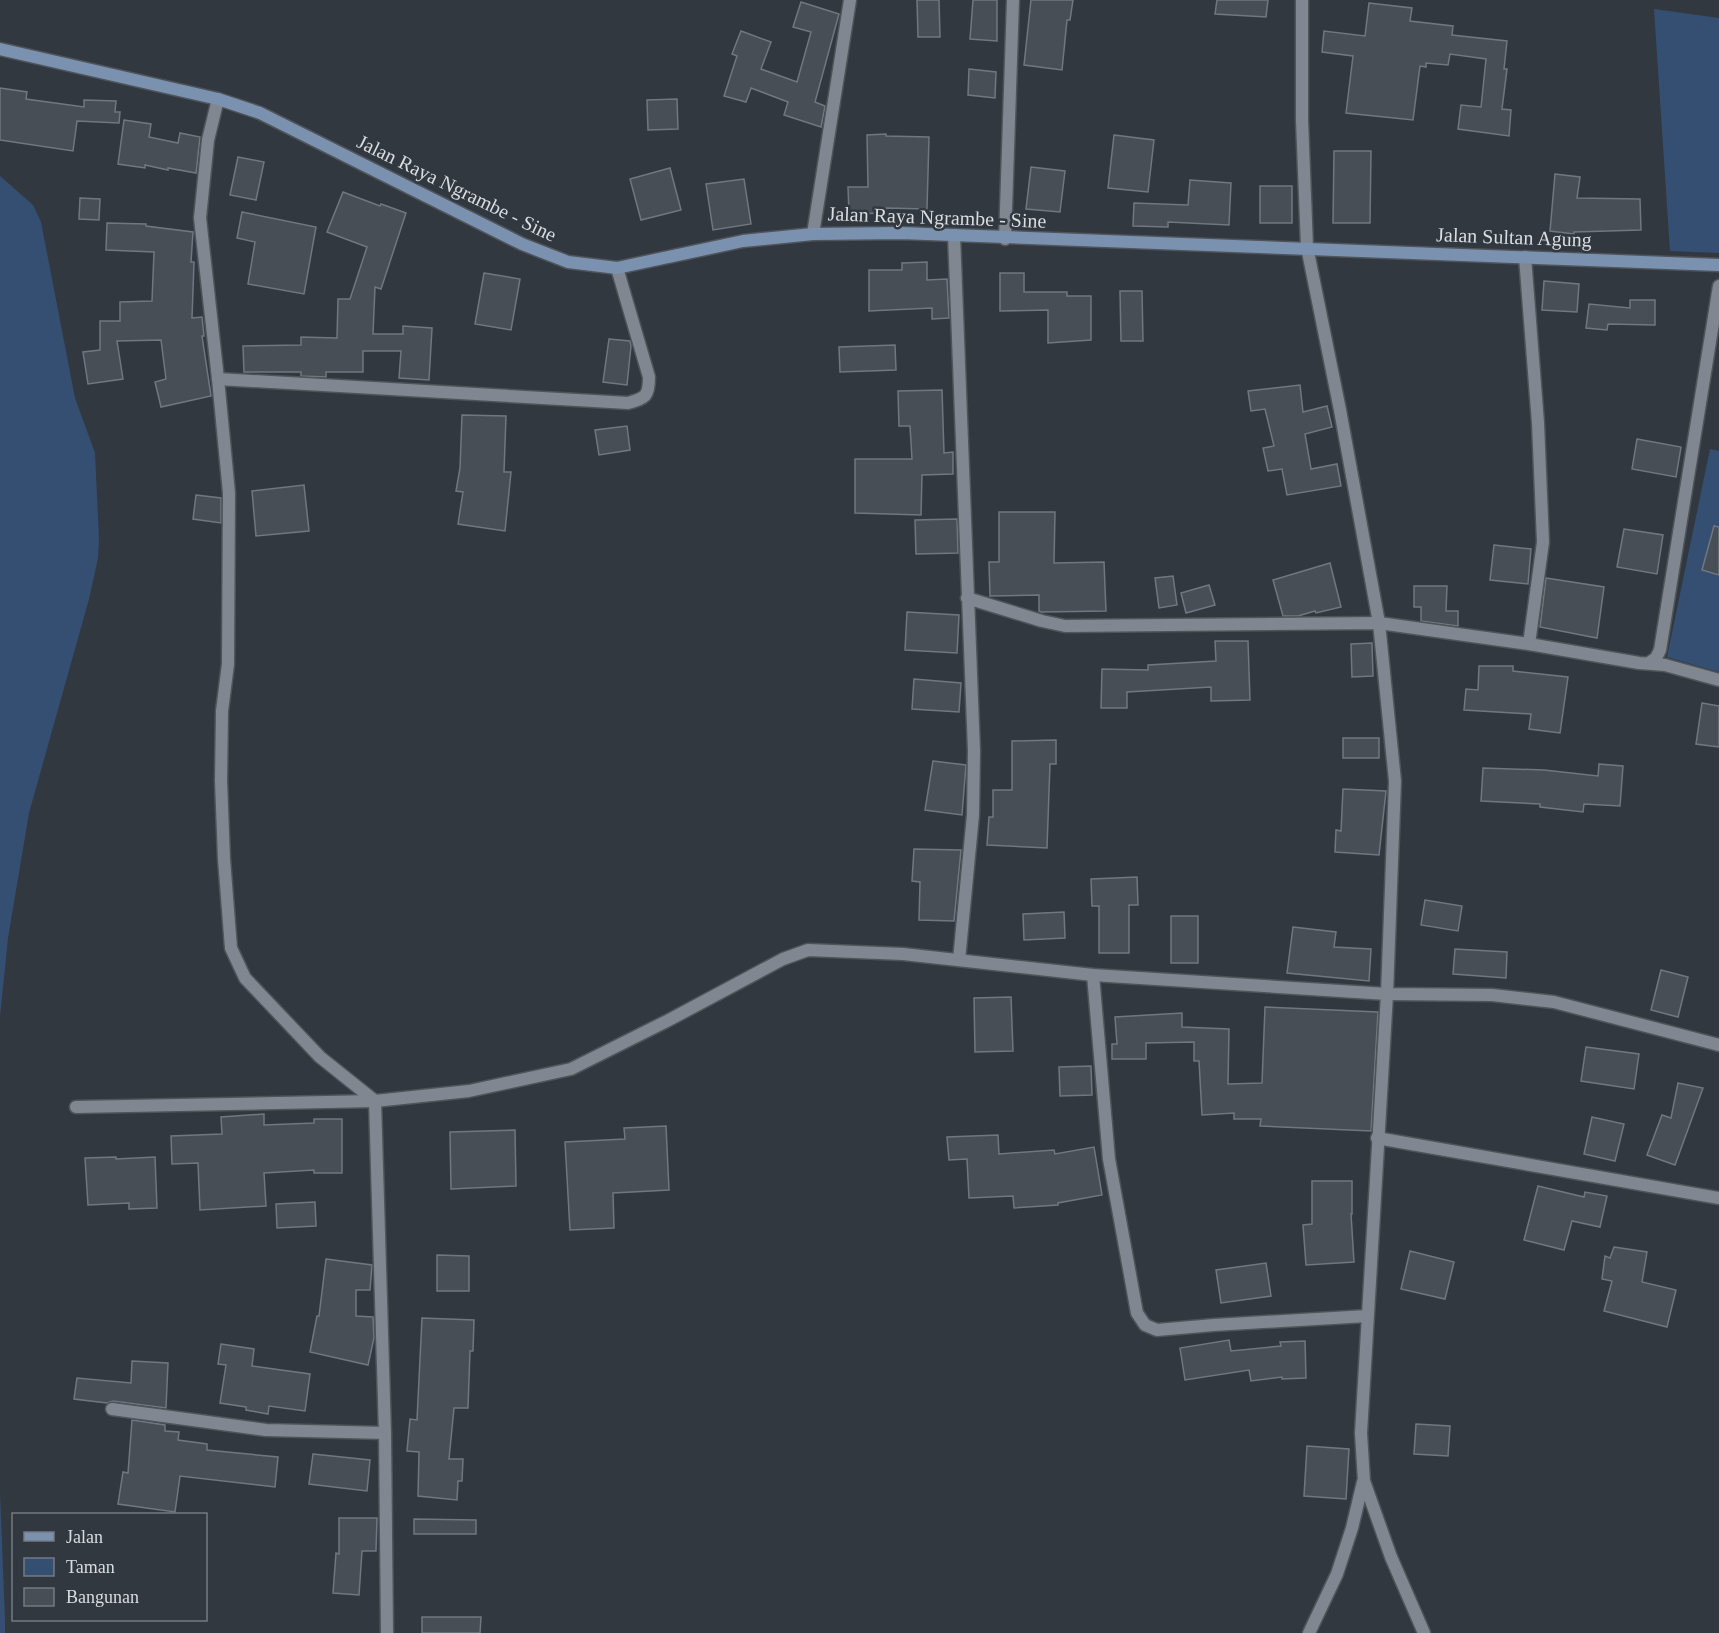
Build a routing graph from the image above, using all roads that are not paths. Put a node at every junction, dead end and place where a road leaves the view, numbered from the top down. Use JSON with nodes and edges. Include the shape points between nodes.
{"nodes":[{"id":1,"x":850,"y":0,"type":"edge"},
{"id":2,"x":1013,"y":0,"type":"edge"},
{"id":3,"x":1302,"y":0,"type":"edge"},
{"id":4,"x":0,"y":49,"type":"edge"},
{"id":5,"x":218,"y":99,"type":"junction"},
{"id":6,"x":813,"y":234,"type":"junction"},
{"id":7,"x":954,"y":235,"type":"junction"},
{"id":8,"x":1005,"y":239,"type":"junction"},
{"id":9,"x":1307,"y":248,"type":"junction"},
{"id":10,"x":1525,"y":257,"type":"junction"},
{"id":11,"x":1719,"y":265,"type":"edge"},
{"id":12,"x":617,"y":268,"type":"junction"},
{"id":13,"x":1719,"y":286,"type":"edge"},
{"id":14,"x":218,"y":379,"type":"junction"},
{"id":15,"x":967,"y":598,"type":"junction"},
{"id":16,"x":1379,"y":623,"type":"junction"},
{"id":17,"x":1528,"y":644,"type":"junction"},
{"id":18,"x":1648,"y":663,"type":"junction"},
{"id":19,"x":1719,"y":680,"type":"edge"},
{"id":20,"x":959,"y":960,"type":"junction"},
{"id":21,"x":1093,"y":975,"type":"junction"},
{"id":22,"x":1387,"y":994,"type":"junction"},
{"id":23,"x":1719,"y":1045,"type":"edge"},
{"id":24,"x":375,"y":1101,"type":"junction"},
{"id":25,"x":76,"y":1107,"type":"dead end"},
{"id":26,"x":1377,"y":1138,"type":"junction"},
{"id":27,"x":1719,"y":1198,"type":"edge"},
{"id":28,"x":1367,"y":1316,"type":"junction"},
{"id":29,"x":112,"y":1409,"type":"dead end"},
{"id":30,"x":385,"y":1433,"type":"junction"},
{"id":31,"x":1364,"y":1481,"type":"junction"},
{"id":32,"x":387,"y":1633,"type":"edge"},
{"id":33,"x":1309,"y":1633,"type":"edge"},
{"id":34,"x":1424,"y":1633,"type":"edge"}],
"edges":[{"from":1,"to":6,"type":"street"},
{"from":2,"to":8,"type":"street"},
{"from":3,"to":9,"type":"street"},
{"from":4,"to":5,"type":"main road","name":"Jalan Raya Ngrambe - Sine"},
{"from":5,"to":12,"type":"main road","name":"Jalan Raya Ngrambe - Sine","via":[[260,113],[522,244],[568,262]]},
{"from":5,"to":14,"type":"street","via":[[208,140],[200,218]]},
{"from":6,"to":7,"type":"main road","name":"Jalan Raya Ngrambe - Sine"},
{"from":6,"to":12,"type":"main road","name":"Jalan Raya Ngrambe - Sine","via":[[743,241]]},
{"from":7,"to":8,"type":"main road","name":"Jalan Raya Ngrambe - Sine"},
{"from":7,"to":15,"type":"street"},
{"from":8,"to":9,"type":"main road","name":"Jalan Raya Ngrambe - Sine"},
{"from":9,"to":10,"type":"main road","name":"Jalan Sultan Agung"},
{"from":9,"to":16,"type":"street"},
{"from":10,"to":11,"type":"main road","name":"Jalan Sultan Agung"},
{"from":10,"to":17,"type":"street","via":[[1543,542]]},
{"from":12,"to":14,"type":"street","via":[[649,377],[649,391],[643,399],[628,404]]},
{"from":13,"to":18,"type":"street","via":[[1660,650]]},
{"from":14,"to":24,"type":"street","via":[[229,493],[228,664],[222,711],[221,781],[231,948],[245,978],[320,1057]]},
{"from":15,"to":16,"type":"street","via":[[1065,626]]},
{"from":15,"to":20,"type":"street","via":[[973,815]]},
{"from":16,"to":17,"type":"street"},
{"from":16,"to":22,"type":"street","via":[[1395,781]]},
{"from":17,"to":18,"type":"street"},
{"from":18,"to":19,"type":"street"},
{"from":20,"to":21,"type":"street"},
{"from":20,"to":24,"type":"street","via":[[808,950],[783,959],[571,1069],[469,1091]]},
{"from":21,"to":22,"type":"street"},
{"from":21,"to":28,"type":"street","via":[[1109,1159],[1137,1313],[1145,1325],[1157,1330]]},
{"from":22,"to":23,"type":"street","via":[[1492,995],[1554,1002]]},
{"from":22,"to":26,"type":"street"},
{"from":24,"to":25,"type":"street"},
{"from":24,"to":30,"type":"street"},
{"from":26,"to":27,"type":"street"},
{"from":26,"to":28,"type":"street"},
{"from":28,"to":31,"type":"street","via":[[1361,1433]]},
{"from":29,"to":30,"type":"street","via":[[266,1430]]},
{"from":30,"to":32,"type":"street"},
{"from":31,"to":33,"type":"street","via":[[1337,1574]]},
{"from":31,"to":34,"type":"street"}]}
